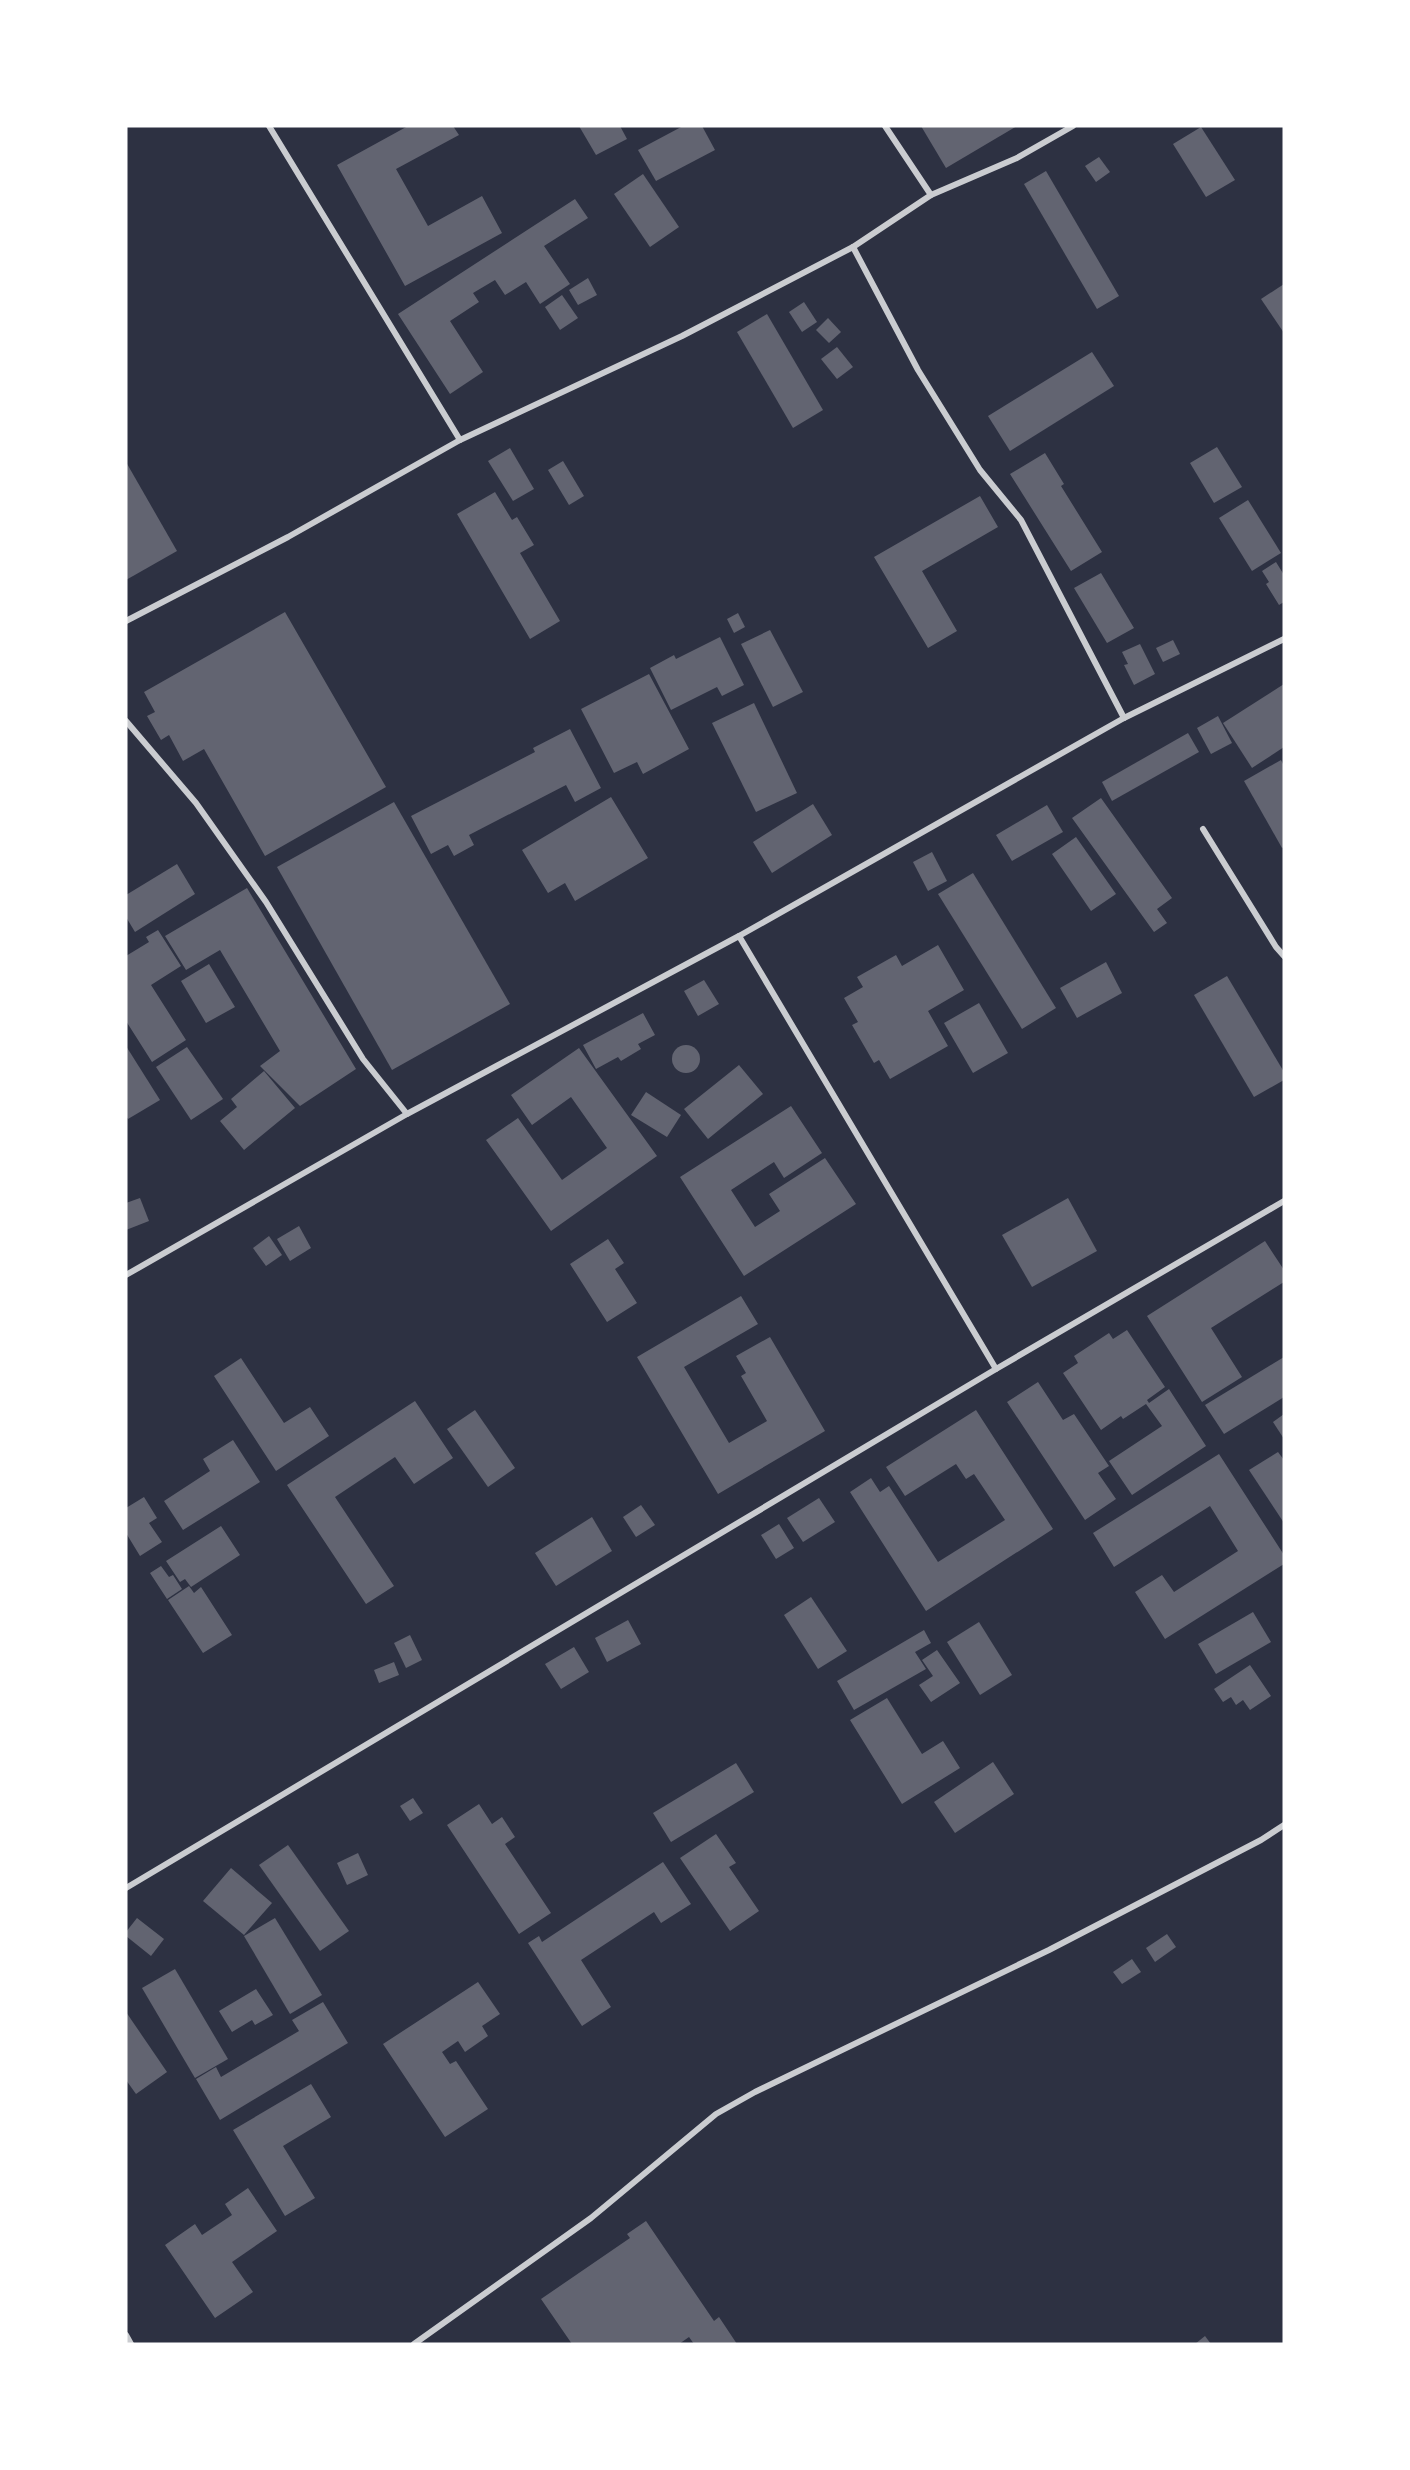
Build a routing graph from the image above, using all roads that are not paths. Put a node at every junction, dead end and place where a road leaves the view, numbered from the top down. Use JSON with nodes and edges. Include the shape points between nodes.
{"nodes":[{"id":1,"x":269,"y":126,"type":"edge"},
{"id":2,"x":885,"y":126,"type":"edge"},
{"id":3,"x":1074,"y":126,"type":"edge"},
{"id":4,"x":930,"y":195,"type":"junction"},
{"id":5,"x":853,"y":247,"type":"junction"},
{"id":6,"x":460,"y":440,"type":"junction"},
{"id":7,"x":126,"y":621,"type":"edge"},
{"id":8,"x":1284,"y":639,"type":"edge"},
{"id":9,"x":1124,"y":718,"type":"junction"},
{"id":10,"x":126,"y":721,"type":"edge"},
{"id":11,"x":1203,"y":829,"type":"dead end"},
{"id":12,"x":739,"y":936,"type":"junction"},
{"id":13,"x":1284,"y":956,"type":"edge"},
{"id":14,"x":407,"y":1114,"type":"junction"},
{"id":15,"x":1282,"y":1202,"type":"edge"},
{"id":16,"x":1284,"y":1210,"type":"edge"},
{"id":17,"x":126,"y":1275,"type":"edge"},
{"id":18,"x":996,"y":1369,"type":"junction"},
{"id":19,"x":1284,"y":1825,"type":"edge"},
{"id":20,"x":126,"y":1888,"type":"edge"},
{"id":21,"x":126,"y":2335,"type":"edge"},
{"id":22,"x":131,"y":2344,"type":"edge"},
{"id":23,"x":414,"y":2344,"type":"edge"}],
"edges":[{"from":1,"to":6,"type":"street"},
{"from":2,"to":4,"type":"street"},
{"from":3,"to":4,"type":"street","via":[[1017,158]]},
{"from":4,"to":5,"type":"street"},
{"from":5,"to":6,"type":"street","via":[[682,336]]},
{"from":5,"to":9,"type":"street","via":[[918,370],[980,470],[1021,520]]},
{"from":6,"to":7,"type":"street","via":[[288,537]]},
{"from":8,"to":9,"type":"street"},
{"from":9,"to":12,"type":"street"},
{"from":10,"to":14,"type":"street","via":[[196,803],[266,902],[363,1059]]},
{"from":11,"to":13,"type":"street"},
{"from":12,"to":14,"type":"street"},
{"from":12,"to":18,"type":"street"},
{"from":14,"to":17,"type":"street"},
{"from":15,"to":16,"type":"street"},
{"from":15,"to":18,"type":"street"},
{"from":18,"to":20,"type":"street"},
{"from":19,"to":23,"type":"street","via":[[1049,1950],[716,2114],[591,2218]]},
{"from":21,"to":22,"type":"street"}]}
